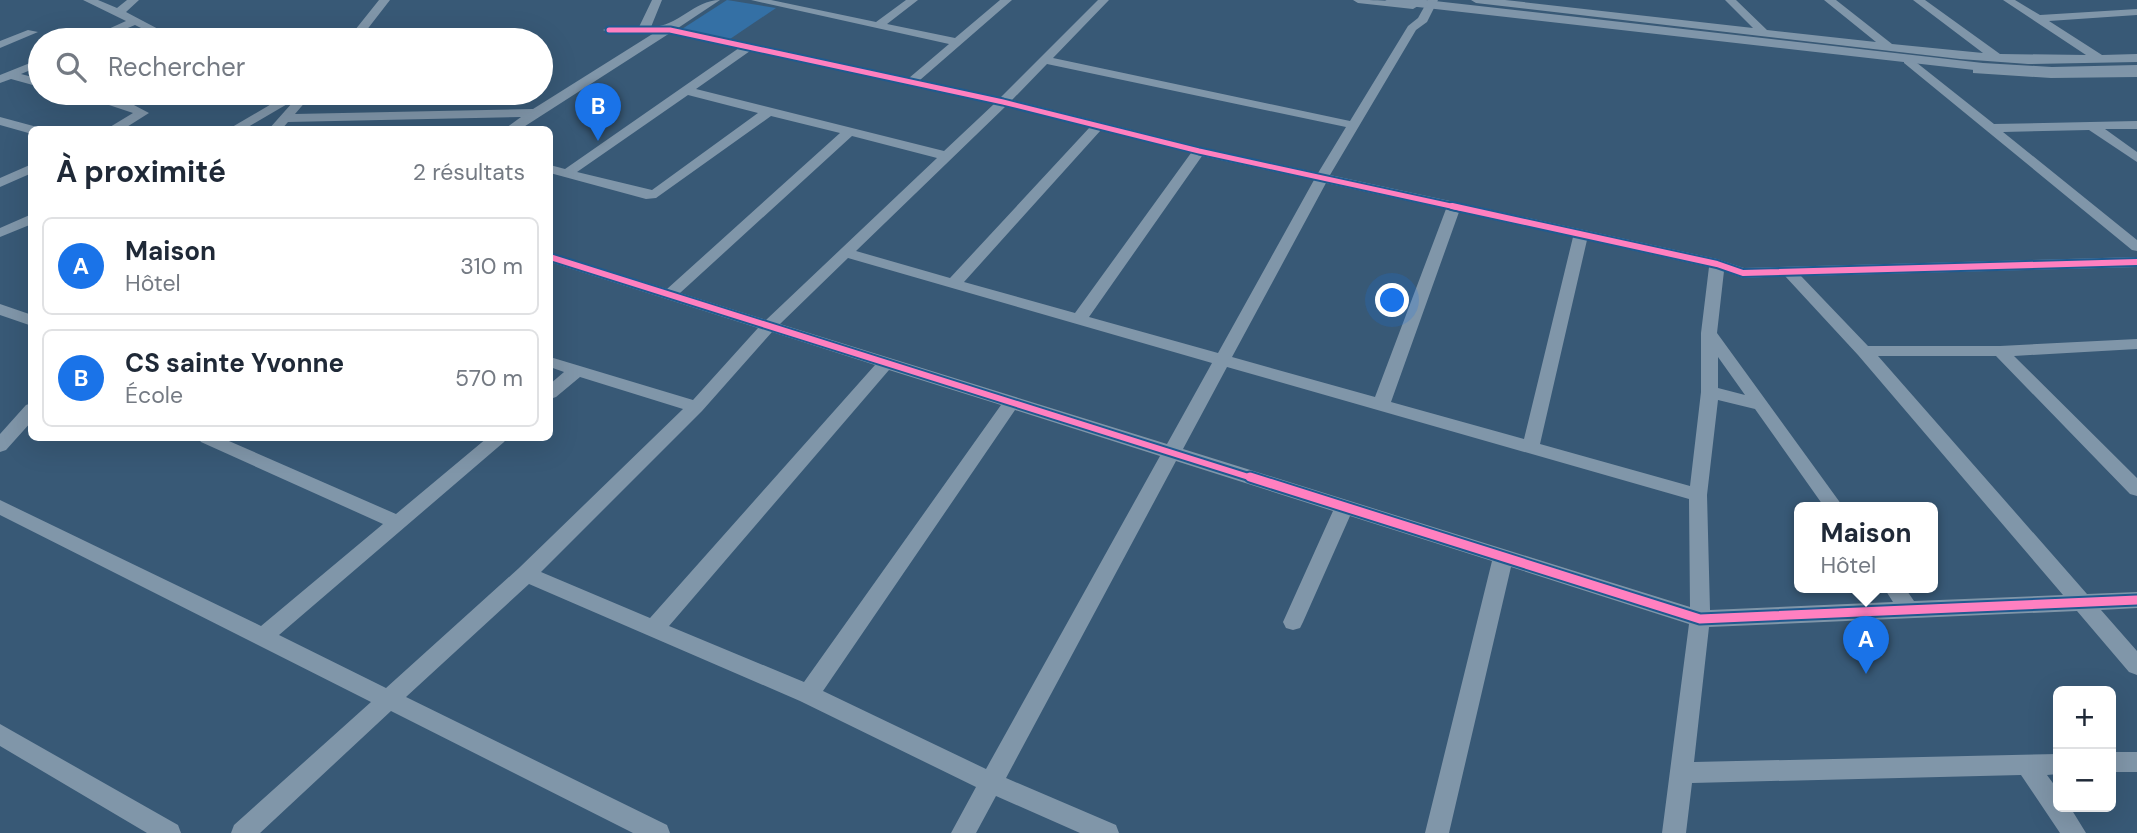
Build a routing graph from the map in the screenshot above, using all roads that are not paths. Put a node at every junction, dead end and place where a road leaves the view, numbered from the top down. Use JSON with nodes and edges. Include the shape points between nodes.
{"nodes":[{"id":1,"x":88,"y":0,"type":"edge"},
{"id":2,"x":134,"y":0,"type":"edge"},
{"id":3,"x":384,"y":0,"type":"edge"},
{"id":4,"x":657,"y":0,"type":"edge"},
{"id":5,"x":715,"y":0,"type":"edge"},
{"id":6,"x":756,"y":0,"type":"edge"},
{"id":7,"x":817,"y":0,"type":"edge"},
{"id":8,"x":913,"y":0,"type":"edge"},
{"id":9,"x":1006,"y":0,"type":"edge"},
{"id":10,"x":1104,"y":0,"type":"edge"},
{"id":11,"x":1358,"y":0,"type":"edge"},
{"id":12,"x":1391,"y":0,"type":"edge"},
{"id":13,"x":1476,"y":0,"type":"edge"},
{"id":14,"x":1730,"y":0,"type":"edge"},
{"id":15,"x":1829,"y":0,"type":"edge"},
{"id":16,"x":1918,"y":0,"type":"edge"},
{"id":17,"x":2008,"y":0,"type":"edge"},
{"id":18,"x":2094,"y":0,"type":"edge"},
{"id":19,"x":1426,"y":3,"type":"edge"},
{"id":20,"x":803,"y":10,"type":"junction"},
{"id":21,"x":118,"y":12,"type":"junction"},
{"id":22,"x":2113,"y":12,"type":"junction"},
{"id":23,"x":2137,"y":12,"type":"edge"},
{"id":24,"x":2036,"y":19,"type":"junction"},
{"id":25,"x":135,"y":21,"type":"junction"},
{"id":26,"x":877,"y":26,"type":"junction"},
{"id":27,"x":118,"y":28,"type":"edge"},
{"id":28,"x":148,"y":28,"type":"edge"},
{"id":29,"x":362,"y":28,"type":"edge"},
{"id":30,"x":644,"y":29,"type":"junction"},
{"id":31,"x":609,"y":30,"type":"dead end"},
{"id":32,"x":670,"y":30,"type":"junction"},
{"id":33,"x":1762,"y":31,"type":"junction"},
{"id":34,"x":28,"y":34,"type":"edge"},
{"id":35,"x":956,"y":42,"type":"junction"},
{"id":36,"x":0,"y":45,"type":"edge"},
{"id":37,"x":1889,"y":46,"type":"junction"},
{"id":38,"x":747,"y":48,"type":"junction"},
{"id":39,"x":1998,"y":58,"type":"junction"},
{"id":40,"x":2100,"y":59,"type":"junction"},
{"id":41,"x":1045,"y":60,"type":"junction"},
{"id":42,"x":2137,"y":60,"type":"edge"},
{"id":43,"x":1908,"y":61,"type":"junction"},
{"id":44,"x":28,"y":67,"type":"edge"},
{"id":45,"x":2137,"y":71,"type":"edge"},
{"id":46,"x":5,"y":77,"type":"edge"},
{"id":47,"x":28,"y":81,"type":"edge"},
{"id":48,"x":910,"y":83,"type":"junction"},
{"id":49,"x":684,"y":90,"type":"junction"},
{"id":50,"x":553,"y":101,"type":"edge"},
{"id":51,"x":1003,"y":102,"type":"junction"},
{"id":52,"x":124,"y":105,"type":"edge"},
{"id":53,"x":286,"y":105,"type":"edge"},
{"id":54,"x":289,"y":105,"type":"edge"},
{"id":55,"x":546,"y":105,"type":"edge"},
{"id":56,"x":769,"y":110,"type":"junction"},
{"id":57,"x":533,"y":113,"type":"junction"},
{"id":58,"x":442,"y":114,"type":"junction"},
{"id":59,"x":284,"y":118,"type":"junction"},
{"id":60,"x":4,"y":125,"type":"edge"},
{"id":61,"x":1353,"y":125,"type":"junction"},
{"id":62,"x":2137,"y":125,"type":"edge"},
{"id":63,"x":119,"y":126,"type":"edge"},
{"id":64,"x":241,"y":126,"type":"edge"},
{"id":65,"x":277,"y":126,"type":"edge"},
{"id":66,"x":434,"y":126,"type":"edge"},
{"id":67,"x":515,"y":126,"type":"edge"},
{"id":68,"x":1097,"y":127,"type":"junction"},
{"id":69,"x":2093,"y":127,"type":"junction"},
{"id":70,"x":1989,"y":128,"type":"junction"},
{"id":71,"x":28,"y":129,"type":"edge"},
{"id":72,"x":850,"y":131,"type":"junction"},
{"id":73,"x":1199,"y":150,"type":"junction"},
{"id":74,"x":946,"y":156,"type":"junction"},
{"id":75,"x":2137,"y":158,"type":"edge"},
{"id":76,"x":28,"y":170,"type":"edge"},
{"id":77,"x":553,"y":170,"type":"edge"},
{"id":78,"x":566,"y":174,"type":"junction"},
{"id":79,"x":1323,"y":176,"type":"junction"},
{"id":80,"x":0,"y":183,"type":"edge"},
{"id":81,"x":1454,"y":207,"type":"junction"},
{"id":82,"x":28,"y":220,"type":"edge"},
{"id":83,"x":0,"y":233,"type":"edge"},
{"id":84,"x":1581,"y":235,"type":"junction"},
{"id":85,"x":2137,"y":247,"type":"edge"},
{"id":86,"x":846,"y":253,"type":"junction"},
{"id":87,"x":553,"y":258,"type":"edge"},
{"id":88,"x":2137,"y":262,"type":"edge"},
{"id":89,"x":1717,"y":264,"type":"junction"},
{"id":90,"x":1787,"y":270,"type":"junction"},
{"id":91,"x":954,"y":283,"type":"junction"},
{"id":92,"x":669,"y":295,"type":"junction"},
{"id":93,"x":0,"y":309,"type":"edge"},
{"id":94,"x":24,"y":318,"type":"edge"},
{"id":95,"x":1080,"y":318,"type":"junction"},
{"id":96,"x":0,"y":323,"type":"edge"},
{"id":97,"x":769,"y":326,"type":"junction"},
{"id":98,"x":1709,"y":333,"type":"junction"},
{"id":99,"x":2134,"y":347,"type":"edge"},
{"id":100,"x":1864,"y":351,"type":"junction"},
{"id":101,"x":2000,"y":351,"type":"junction"},
{"id":102,"x":1221,"y":359,"type":"junction"},
{"id":103,"x":553,"y":363,"type":"edge"},
{"id":104,"x":886,"y":363,"type":"junction"},
{"id":105,"x":576,"y":370,"type":"junction"},
{"id":106,"x":553,"y":390,"type":"edge"},
{"id":107,"x":1710,"y":392,"type":"junction"},
{"id":108,"x":1011,"y":403,"type":"junction"},
{"id":109,"x":1381,"y":404,"type":"junction"},
{"id":110,"x":1761,"y":405,"type":"junction"},
{"id":111,"x":695,"y":407,"type":"junction"},
{"id":112,"x":28,"y":414,"type":"edge"},
{"id":113,"x":213,"y":441,"type":"edge"},
{"id":114,"x":490,"y":441,"type":"edge"},
{"id":115,"x":0,"y":446,"type":"edge"},
{"id":116,"x":1531,"y":446,"type":"junction"},
{"id":117,"x":1173,"y":453,"type":"junction"},
{"id":118,"x":2137,"y":467,"type":"edge"},
{"id":119,"x":2116,"y":468,"type":"junction"},
{"id":120,"x":2137,"y":489,"type":"edge"},
{"id":121,"x":1698,"y":495,"type":"junction"},
{"id":122,"x":1831,"y":502,"type":"edge"},
{"id":123,"x":0,"y":507,"type":"edge"},
{"id":124,"x":1344,"y":507,"type":"junction"},
{"id":125,"x":396,"y":522,"type":"junction"},
{"id":126,"x":1503,"y":557,"type":"junction"},
{"id":127,"x":526,"y":574,"type":"junction"},
{"id":128,"x":1897,"y":593,"type":"edge"},
{"id":129,"x":2137,"y":600,"type":"edge"},
{"id":130,"x":2082,"y":603,"type":"junction"},
{"id":131,"x":1909,"y":610,"type":"junction"},
{"id":132,"x":1700,"y":619,"type":"junction"},
{"id":133,"x":1293,"y":622,"type":"dead end"},
{"id":134,"x":654,"y":628,"type":"junction"},
{"id":135,"x":264,"y":636,"type":"junction"},
{"id":136,"x":2137,"y":666,"type":"edge"},
{"id":137,"x":808,"y":694,"type":"junction"},
{"id":138,"x":390,"y":698,"type":"junction"},
{"id":139,"x":0,"y":734,"type":"edge"},
{"id":140,"x":2116,"y":762,"type":"edge"},
{"id":141,"x":2137,"y":762,"type":"edge"},
{"id":142,"x":2053,"y":764,"type":"edge"},
{"id":143,"x":2027,"y":765,"type":"junction"},
{"id":144,"x":1681,"y":773,"type":"junction"},
{"id":145,"x":992,"y":783,"type":"junction"},
{"id":146,"x":169,"y":833,"type":"edge"},
{"id":147,"x":243,"y":833,"type":"edge"},
{"id":148,"x":657,"y":833,"type":"edge"},
{"id":149,"x":963,"y":833,"type":"edge"},
{"id":150,"x":1107,"y":833,"type":"edge"},
{"id":151,"x":1437,"y":833,"type":"edge"},
{"id":152,"x":1674,"y":833,"type":"edge"},
{"id":153,"x":2074,"y":833,"type":"edge"}],
"edges":[{"from":1,"to":21,"type":"street"},
{"from":2,"to":21,"type":"street"},
{"from":3,"to":29,"type":"street"},
{"from":4,"to":30,"type":"street"},
{"from":5,"to":32,"type":"street"},
{"from":6,"to":20,"type":"street"},
{"from":7,"to":20,"type":"street"},
{"from":8,"to":26,"type":"street"},
{"from":9,"to":35,"type":"street"},
{"from":10,"to":41,"type":"street"},
{"from":11,"to":19,"type":"street"},
{"from":12,"to":19,"type":"main road"},
{"from":13,"to":33,"type":"street"},
{"from":14,"to":33,"type":"street"},
{"from":15,"to":37,"type":"street"},
{"from":16,"to":39,"type":"street"},
{"from":17,"to":24,"type":"street"},
{"from":18,"to":22,"type":"street"},
{"from":19,"to":42,"type":"main road","via":[[1979,61],[2038,65]]},
{"from":19,"to":43,"type":"street"},
{"from":19,"to":45,"type":"main road","via":[[1983,67]]},
{"from":19,"to":61,"type":"street","via":[[1423,20],[1412,28]]},
{"from":20,"to":26,"type":"street"},
{"from":21,"to":25,"type":"street"},
{"from":22,"to":23,"type":"street"},
{"from":22,"to":24,"type":"street"},
{"from":24,"to":40,"type":"street"},
{"from":25,"to":27,"type":"street"},
{"from":25,"to":28,"type":"street"},
{"from":26,"to":35,"type":"street"},
{"from":30,"to":31,"type":"street"},
{"from":30,"to":32,"type":"street"},
{"from":32,"to":38,"type":"street"},
{"from":32,"to":50,"type":"street"},
{"from":33,"to":37,"type":"street"},
{"from":34,"to":36,"type":"street"},
{"from":35,"to":48,"type":"street"},
{"from":37,"to":39,"type":"street"},
{"from":38,"to":48,"type":"street"},
{"from":38,"to":49,"type":"street"},
{"from":39,"to":40,"type":"street"},
{"from":40,"to":42,"type":"street"},
{"from":41,"to":51,"type":"street"},
{"from":41,"to":61,"type":"street"},
{"from":43,"to":45,"type":"street","via":[[2022,74]]},
{"from":43,"to":70,"type":"street"},
{"from":44,"to":46,"type":"street"},
{"from":46,"to":47,"type":"street"},
{"from":48,"to":51,"type":"street"},
{"from":49,"to":56,"type":"street"},
{"from":49,"to":78,"type":"street"},
{"from":51,"to":68,"type":"street"},
{"from":51,"to":74,"type":"street"},
{"from":52,"to":63,"type":"street","via":[[143,113]]},
{"from":53,"to":64,"type":"street"},
{"from":54,"to":59,"type":"street"},
{"from":55,"to":57,"type":"street"},
{"from":56,"to":72,"type":"street"},
{"from":56,"to":78,"type":"street","via":[[656,194]]},
{"from":57,"to":58,"type":"street"},
{"from":57,"to":67,"type":"street"},
{"from":58,"to":59,"type":"street"},
{"from":58,"to":66,"type":"street"},
{"from":59,"to":65,"type":"street"},
{"from":60,"to":71,"type":"street"},
{"from":61,"to":79,"type":"street"},
{"from":62,"to":69,"type":"street"},
{"from":68,"to":73,"type":"street"},
{"from":68,"to":91,"type":"street"},
{"from":69,"to":70,"type":"street"},
{"from":69,"to":75,"type":"street"},
{"from":70,"to":85,"type":"street"},
{"from":72,"to":74,"type":"street"},
{"from":72,"to":92,"type":"street"},
{"from":73,"to":79,"type":"street"},
{"from":73,"to":95,"type":"street"},
{"from":74,"to":86,"type":"street"},
{"from":76,"to":80,"type":"street"},
{"from":77,"to":78,"type":"street"},
{"from":79,"to":81,"type":"street"},
{"from":79,"to":102,"type":"street"},
{"from":81,"to":84,"type":"street"},
{"from":81,"to":109,"type":"street"},
{"from":82,"to":83,"type":"street"},
{"from":84,"to":89,"type":"street"},
{"from":84,"to":116,"type":"street"},
{"from":86,"to":91,"type":"street"},
{"from":86,"to":97,"type":"street"},
{"from":87,"to":92,"type":"street"},
{"from":88,"to":90,"type":"street"},
{"from":89,"to":90,"type":"street","via":[[1751,273]]},
{"from":89,"to":98,"type":"street"},
{"from":90,"to":100,"type":"street"},
{"from":91,"to":95,"type":"street"},
{"from":92,"to":97,"type":"street"},
{"from":93,"to":94,"type":"street"},
{"from":94,"to":96,"type":"street"},
{"from":95,"to":102,"type":"street"},
{"from":97,"to":104,"type":"street"},
{"from":97,"to":111,"type":"street"},
{"from":98,"to":107,"type":"street"},
{"from":98,"to":110,"type":"street"},
{"from":99,"to":101,"type":"street"},
{"from":100,"to":101,"type":"street"},
{"from":100,"to":130,"type":"street"},
{"from":101,"to":119,"type":"street"},
{"from":102,"to":109,"type":"street"},
{"from":102,"to":117,"type":"street"},
{"from":103,"to":105,"type":"street"},
{"from":104,"to":108,"type":"street"},
{"from":104,"to":134,"type":"street"},
{"from":105,"to":106,"type":"street"},
{"from":105,"to":111,"type":"street"},
{"from":107,"to":110,"type":"street"},
{"from":107,"to":121,"type":"street"},
{"from":108,"to":117,"type":"street"},
{"from":108,"to":137,"type":"street"},
{"from":109,"to":116,"type":"street"},
{"from":110,"to":122,"type":"street"},
{"from":111,"to":127,"type":"street"},
{"from":112,"to":115,"type":"street"},
{"from":113,"to":125,"type":"street"},
{"from":114,"to":125,"type":"street"},
{"from":116,"to":121,"type":"street"},
{"from":117,"to":124,"type":"street"},
{"from":117,"to":145,"type":"street"},
{"from":118,"to":119,"type":"street"},
{"from":119,"to":120,"type":"street"},
{"from":121,"to":132,"type":"street"},
{"from":123,"to":135,"type":"street"},
{"from":124,"to":126,"type":"street"},
{"from":124,"to":133,"type":"street"},
{"from":125,"to":135,"type":"street"},
{"from":126,"to":132,"type":"street"},
{"from":126,"to":151,"type":"street"},
{"from":127,"to":134,"type":"street"},
{"from":127,"to":138,"type":"street"},
{"from":128,"to":131,"type":"street"},
{"from":129,"to":130,"type":"street"},
{"from":130,"to":131,"type":"street"},
{"from":130,"to":136,"type":"street"},
{"from":131,"to":132,"type":"street"},
{"from":132,"to":144,"type":"street"},
{"from":134,"to":137,"type":"street"},
{"from":135,"to":138,"type":"street"},
{"from":137,"to":145,"type":"street"},
{"from":138,"to":147,"type":"street"},
{"from":138,"to":148,"type":"street"},
{"from":139,"to":146,"type":"street"},
{"from":140,"to":141,"type":"street"},
{"from":142,"to":143,"type":"street"},
{"from":143,"to":144,"type":"street"},
{"from":143,"to":153,"type":"street"},
{"from":144,"to":152,"type":"street"},
{"from":145,"to":149,"type":"street"},
{"from":145,"to":150,"type":"street"}]}
